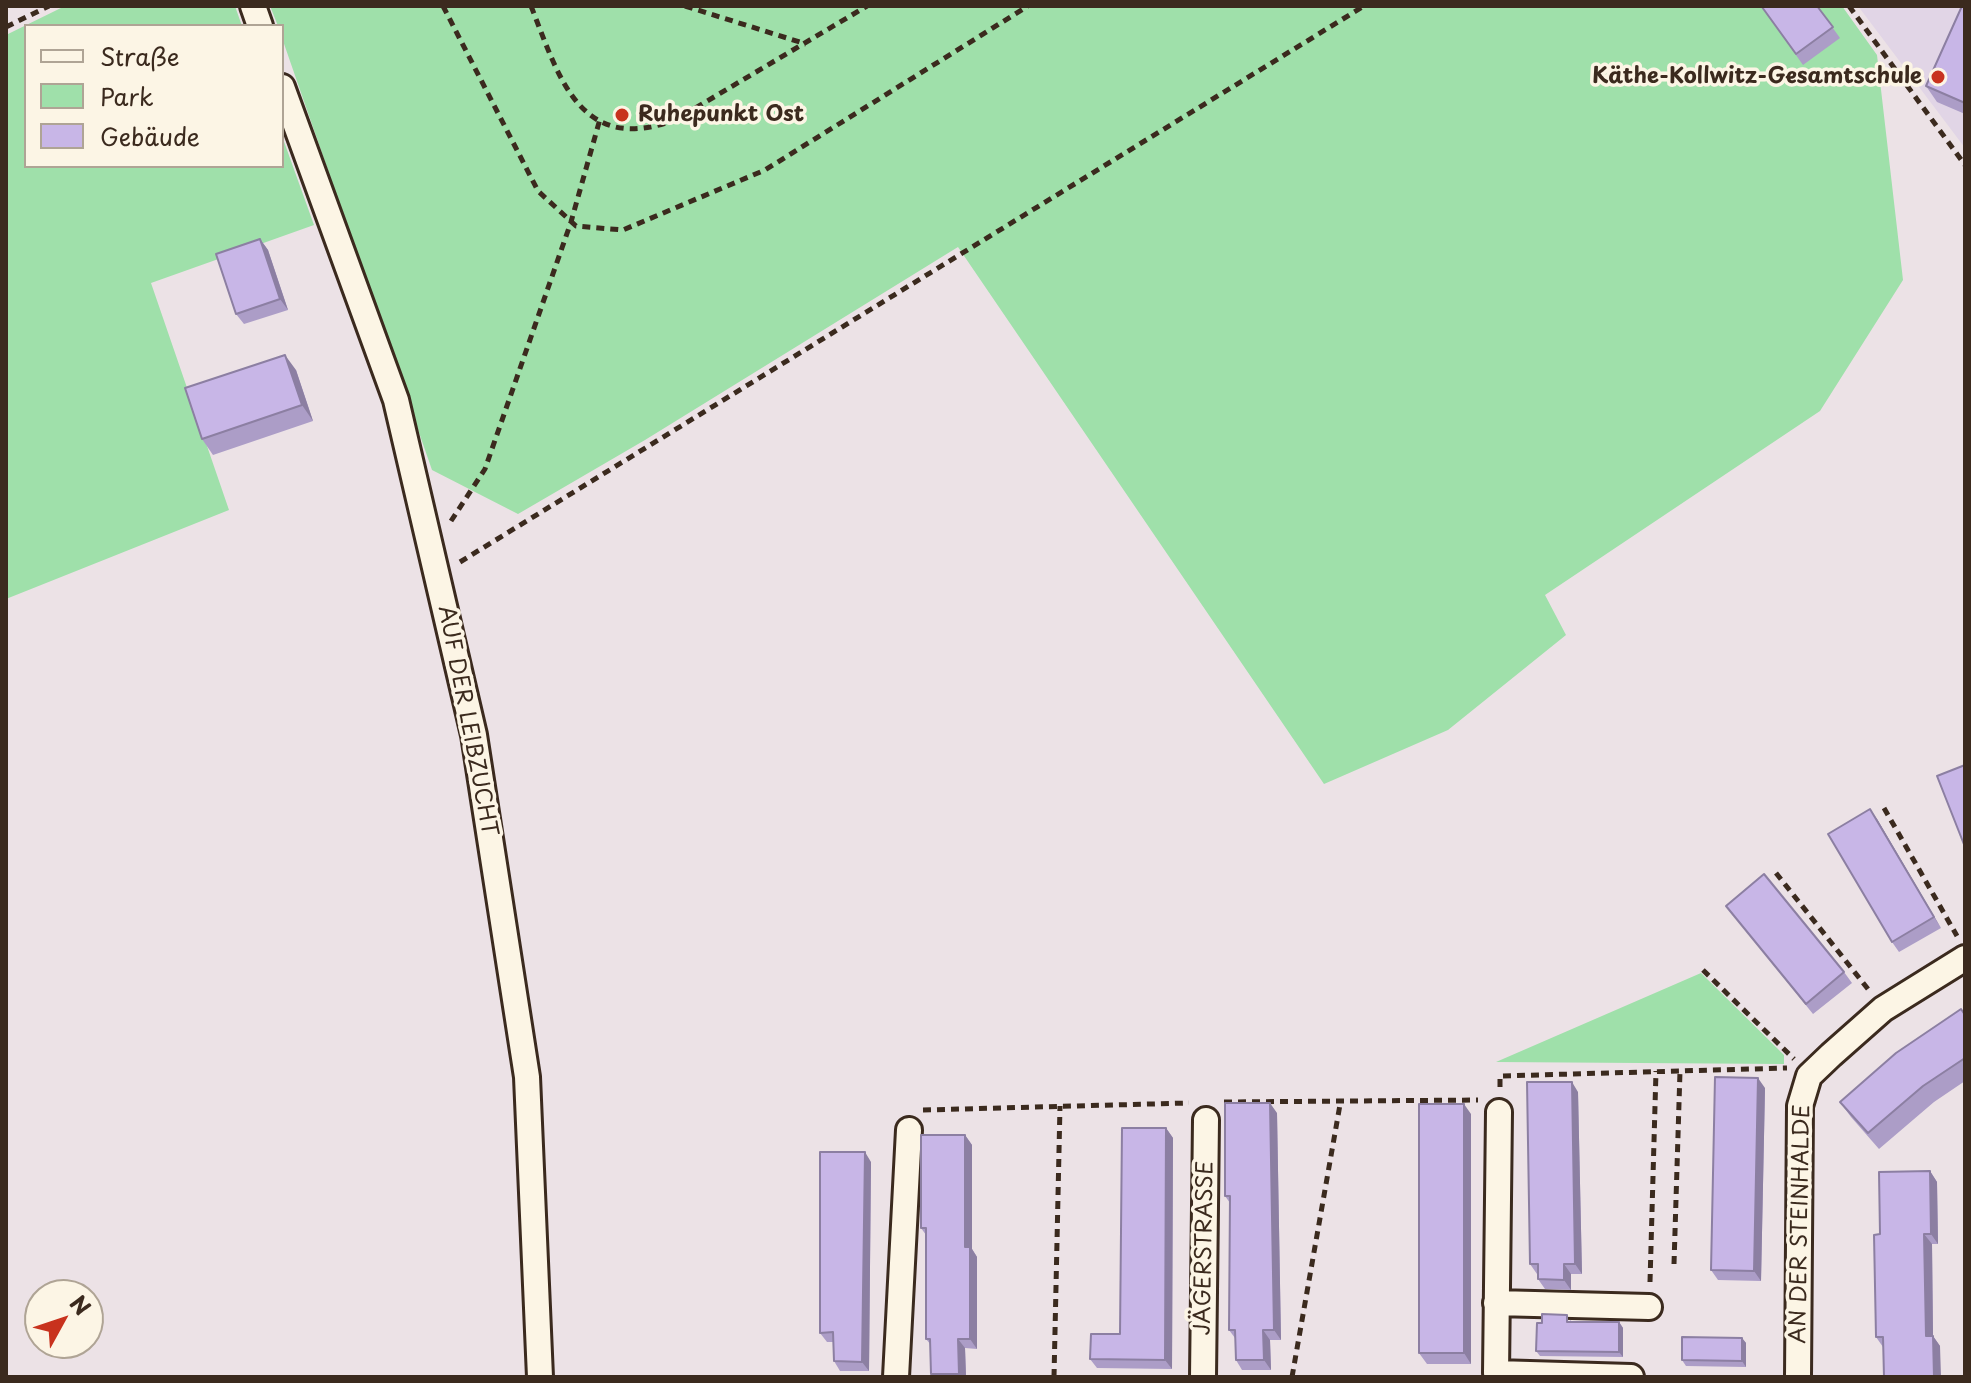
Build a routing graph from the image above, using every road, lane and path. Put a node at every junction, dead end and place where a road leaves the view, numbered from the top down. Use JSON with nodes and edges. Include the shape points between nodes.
{"nodes":[{"id":1,"x":49,"y":6,"type":"edge"},
{"id":2,"x":443,"y":6,"type":"edge"},
{"id":3,"x":531,"y":6,"type":"edge"},
{"id":4,"x":685,"y":6,"type":"edge"},
{"id":5,"x":867,"y":6,"type":"edge"},
{"id":6,"x":1028,"y":6,"type":"edge"},
{"id":7,"x":1364,"y":6,"type":"edge"},
{"id":8,"x":1849,"y":6,"type":"edge"},
{"id":9,"x":6,"y":27,"type":"edge"},
{"id":10,"x":806,"y":44,"type":"junction"},
{"id":11,"x":284,"y":92,"type":"edge"},
{"id":12,"x":600,"y":119,"type":"junction"},
{"id":13,"x":1965,"y":165,"type":"edge"},
{"id":14,"x":571,"y":222,"type":"junction"},
{"id":15,"x":433,"y":549,"type":"junction"},
{"id":16,"x":438,"y":576,"type":"junction"},
{"id":17,"x":1884,"y":808,"type":"dead end"},
{"id":18,"x":1776,"y":873,"type":"dead end"},
{"id":19,"x":1961,"y":948,"type":"edge"},
{"id":20,"x":1703,"y":970,"type":"dead end"},
{"id":21,"x":1883,"y":1009,"type":"junction"},
{"id":22,"x":1656,"y":1071,"type":"junction"},
{"id":23,"x":1680,"y":1071,"type":"junction"},
{"id":24,"x":1341,"y":1099,"type":"junction"},
{"id":25,"x":1060,"y":1106,"type":"junction"},
{"id":26,"x":1500,"y":1106,"type":"junction"},
{"id":27,"x":1207,"y":1111,"type":"junction"},
{"id":28,"x":909,"y":1130,"type":"joint"},
{"id":29,"x":1674,"y":1264,"type":"dead end"},
{"id":30,"x":1496,"y":1303,"type":"junction"},
{"id":31,"x":1649,"y":1307,"type":"joint"},
{"id":32,"x":540,"y":1377,"type":"edge"},
{"id":33,"x":896,"y":1377,"type":"edge"},
{"id":34,"x":1054,"y":1377,"type":"edge"},
{"id":35,"x":1203,"y":1377,"type":"edge"},
{"id":36,"x":1292,"y":1377,"type":"edge"},
{"id":37,"x":1631,"y":1377,"type":"edge"},
{"id":38,"x":1798,"y":1377,"type":"edge"}],
"edges":[{"from":1,"to":9,"type":"path"},
{"from":2,"to":14,"type":"path","via":[[538,191]]},
{"from":3,"to":12,"type":"path","via":[[565,90]]},
{"from":4,"to":10,"type":"path"},
{"from":5,"to":10,"type":"path"},
{"from":6,"to":14,"type":"path","via":[[765,170],[623,230]]},
{"from":7,"to":16,"type":"path"},
{"from":8,"to":13,"type":"path"},
{"from":10,"to":12,"type":"path","via":[[650,129],[632,130]]},
{"from":11,"to":15,"type":"street","name":"AUF DER LEIBZUCHT","via":[[396,400]]},
{"from":12,"to":14,"type":"path"},
{"from":14,"to":15,"type":"path","via":[[485,469]]},
{"from":15,"to":16,"type":"street","name":"AUF DER LEIBZUCHT"},
{"from":16,"to":32,"type":"street","name":"AUF DER LEIBZUCHT","via":[[474,735],[527,1077]]},
{"from":17,"to":19,"type":"path"},
{"from":18,"to":21,"type":"path"},
{"from":19,"to":21,"type":"street","name":"AN DER STEINHALDE"},
{"from":20,"to":23,"type":"path","via":[[1802,1068]]},
{"from":21,"to":38,"type":"street","name":"AN DER STEINHALDE","via":[[1809,1076],[1800,1106]]},
{"from":22,"to":23,"type":"path"},
{"from":22,"to":26,"type":"path","via":[[1500,1076]]},
{"from":22,"to":31,"type":"path"},
{"from":23,"to":29,"type":"path"},
{"from":24,"to":26,"type":"path"},
{"from":24,"to":27,"type":"path"},
{"from":24,"to":36,"type":"path"},
{"from":25,"to":27,"type":"path"},
{"from":25,"to":28,"type":"path","via":[[910,1110]]},
{"from":25,"to":34,"type":"path"},
{"from":26,"to":30,"type":"street"},
{"from":27,"to":35,"type":"street","name":"JÄGERSTRASSE"},
{"from":28,"to":33,"type":"street"},
{"from":30,"to":31,"type":"street"},
{"from":30,"to":37,"type":"street","via":[[1496,1373]]}]}
